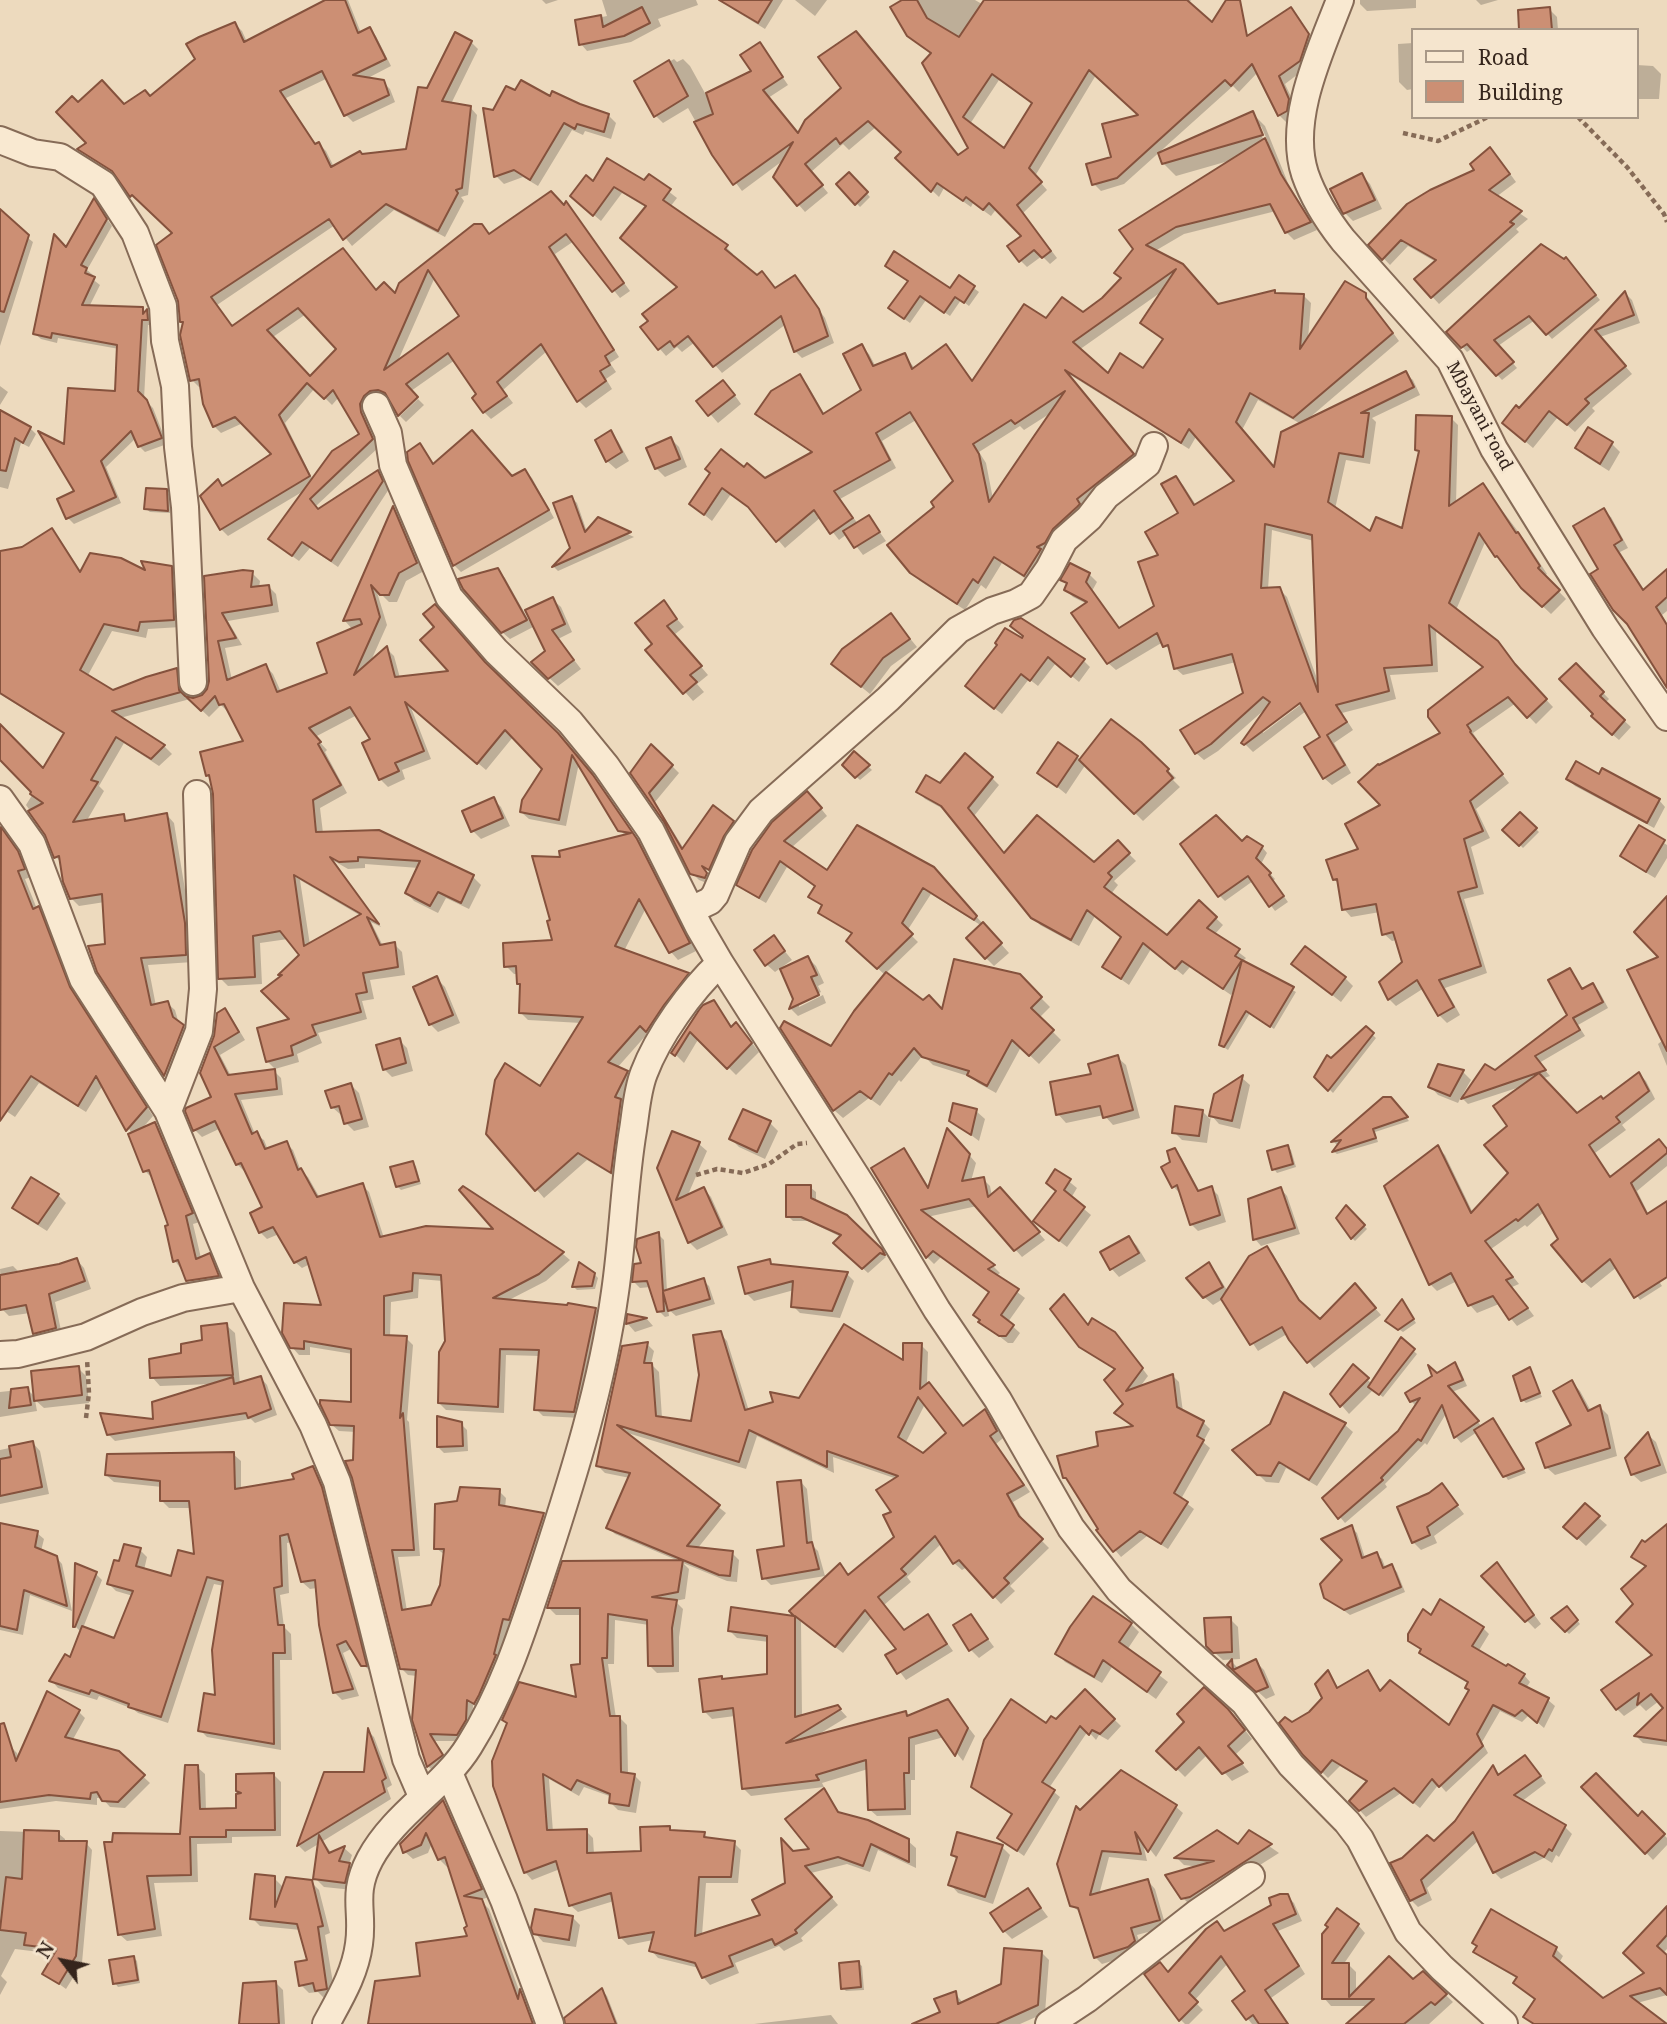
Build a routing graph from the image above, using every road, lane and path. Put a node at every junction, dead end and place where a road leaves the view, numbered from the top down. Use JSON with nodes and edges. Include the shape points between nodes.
{"nodes":[{"id":1,"x":1340,"y":0,"type":"edge"},
{"id":2,"x":1484,"y":119,"type":"edge"},
{"id":3,"x":1580,"y":119,"type":"edge"},
{"id":4,"x":1403,"y":133,"type":"dead end"},
{"id":5,"x":0,"y":140,"type":"edge"},
{"id":6,"x":1667,"y":222,"type":"edge"},
{"id":7,"x":376,"y":406,"type":"dead end"},
{"id":8,"x":1154,"y":446,"type":"dead end"},
{"id":9,"x":193,"y":682,"type":"dead end"},
{"id":10,"x":1667,"y":717,"type":"edge"},
{"id":11,"x":197,"y":793,"type":"dead end"},
{"id":12,"x":0,"y":799,"type":"edge"},
{"id":13,"x":691,"y":910,"type":"junction"},
{"id":14,"x":720,"y":963,"type":"junction"},
{"id":15,"x":168,"y":1111,"type":"junction"},
{"id":16,"x":832,"y":1140,"type":"junction"},
{"id":17,"x":696,"y":1175,"type":"dead end"},
{"id":18,"x":241,"y":1288,"type":"junction"},
{"id":19,"x":86,"y":1337,"type":"junction"},
{"id":20,"x":0,"y":1355,"type":"edge"},
{"id":21,"x":86,"y":1418,"type":"dead end"},
{"id":22,"x":449,"y":1773,"type":"junction"},
{"id":23,"x":422,"y":1796,"type":"junction"},
{"id":24,"x":1251,"y":1876,"type":"dead end"},
{"id":25,"x":326,"y":2024,"type":"edge"},
{"id":26,"x":550,"y":2024,"type":"edge"},
{"id":27,"x":1049,"y":2024,"type":"edge"},
{"id":28,"x":1504,"y":2024,"type":"edge"}],
"edges":[{"from":1,"to":10,"type":"street","name":"Mbayani road","via":[[1303,109],[1305,173],[1343,240],[1450,360],[1494,449],[1605,628]]},
{"from":2,"to":4,"type":"path","via":[[1438,141]]},
{"from":3,"to":6,"type":"path","via":[[1627,167]]},
{"from":5,"to":9,"type":"street","via":[[33,153],[61,157],[103,184],[135,233],[163,306],[185,507]]},
{"from":7,"to":13,"type":"street","via":[[388,433],[393,465],[449,597],[606,765],[651,831]]},
{"from":8,"to":13,"type":"street","via":[[1147,464],[1106,496],[1068,536],[1031,595],[958,630],[761,811],[738,842],[715,895]]},
{"from":11,"to":15,"type":"street","via":[[203,989],[199,1031]]},
{"from":12,"to":15,"type":"street","via":[[32,844],[83,979]]},
{"from":13,"to":14,"type":"street"},
{"from":14,"to":16,"type":"street"},
{"from":14,"to":22,"type":"street","via":[[681,1009],[644,1073],[628,1164],[613,1308],[582,1446],[521,1637],[494,1701]]},
{"from":15,"to":18,"type":"street"},
{"from":16,"to":17,"type":"path","via":[[797,1144],[769,1164],[743,1173],[717,1169]]},
{"from":16,"to":28,"type":"street","via":[[998,1401],[1053,1499],[1102,1570],[1244,1702],[1291,1765],[1360,1839],[1408,1932]]},
{"from":18,"to":19,"type":"street","via":[[183,1298]]},
{"from":18,"to":23,"type":"street","via":[[324,1447],[337,1482],[406,1759]]},
{"from":19,"to":20,"type":"street"},
{"from":19,"to":21,"type":"path"},
{"from":22,"to":23,"type":"street"},
{"from":22,"to":26,"type":"street","via":[[504,1900]]},
{"from":23,"to":25,"type":"street","via":[[386,1835],[362,1876],[357,1960]]},
{"from":24,"to":27,"type":"street"}]}
